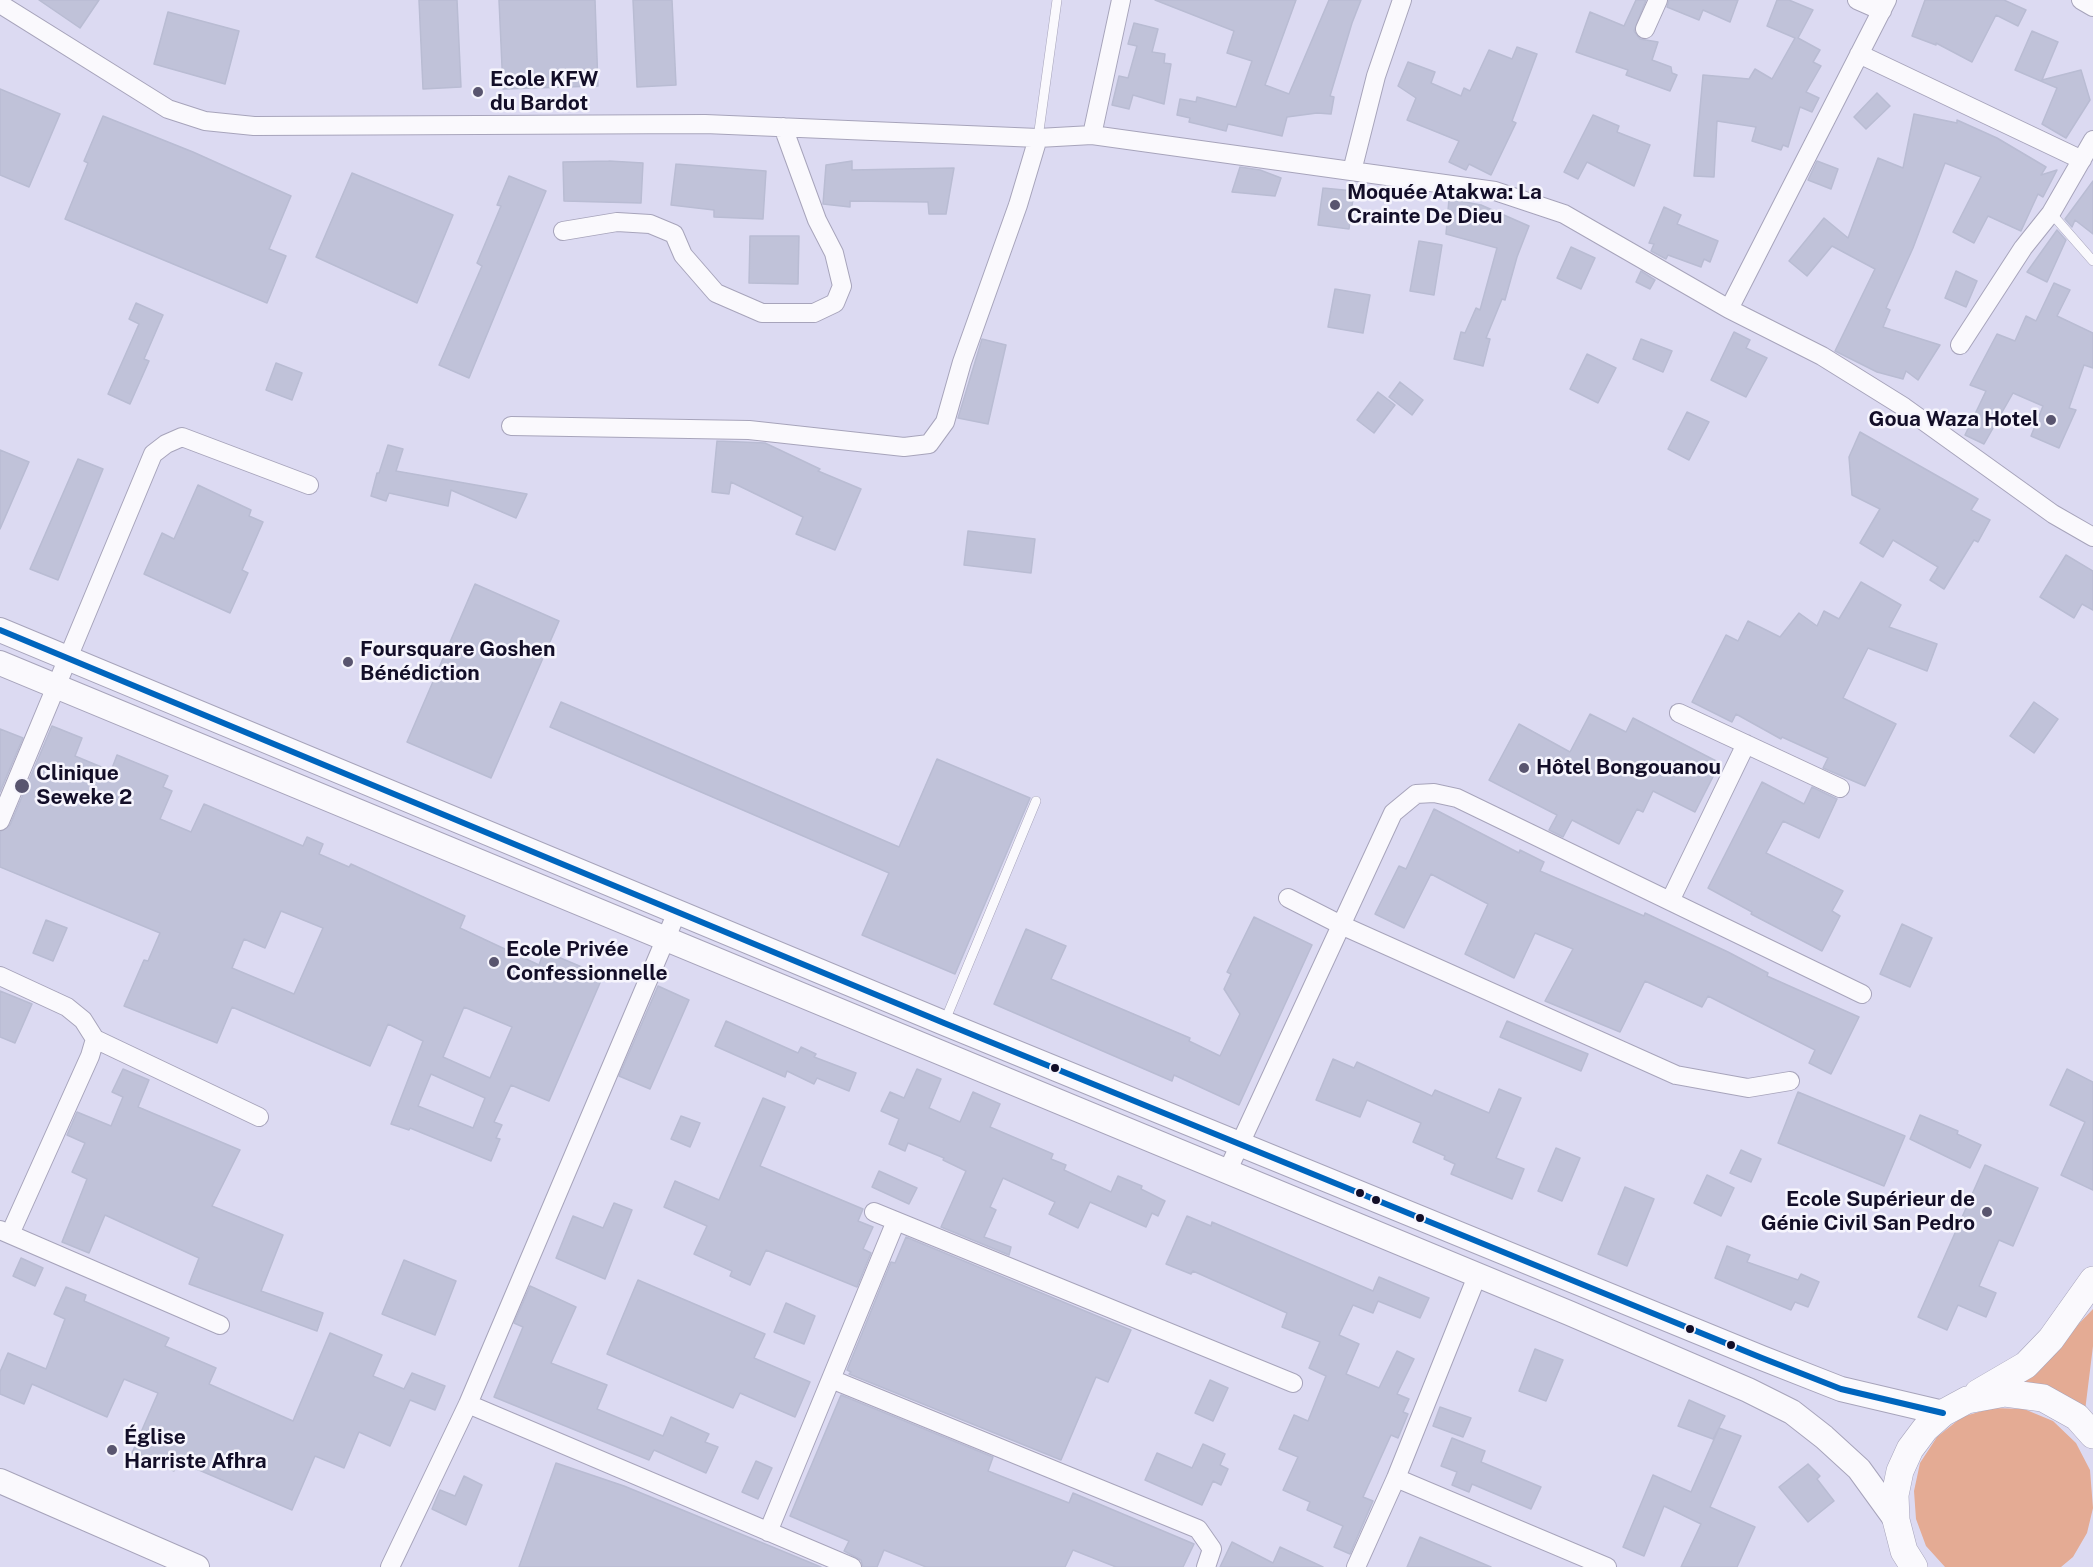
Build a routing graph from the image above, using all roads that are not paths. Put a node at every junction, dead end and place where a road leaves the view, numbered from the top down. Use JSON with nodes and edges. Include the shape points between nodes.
{"nodes":[{"id":1,"x":1057,"y":0,"type":"edge"},
{"id":2,"x":1121,"y":0,"type":"edge"},
{"id":3,"x":1402,"y":0,"type":"edge"},
{"id":4,"x":1658,"y":0,"type":"edge"},
{"id":5,"x":1857,"y":0,"type":"edge"},
{"id":6,"x":2081,"y":0,"type":"edge"},
{"id":7,"x":0,"y":4,"type":"edge"},
{"id":8,"x":1885,"y":6,"type":"edge"},
{"id":9,"x":2093,"y":6,"type":"edge"},
{"id":10,"x":1645,"y":29,"type":"dead end"},
{"id":11,"x":1859,"y":54,"type":"junction"},
{"id":12,"x":783,"y":127,"type":"junction"},
{"id":13,"x":1092,"y":135,"type":"junction"},
{"id":14,"x":1038,"y":138,"type":"junction"},
{"id":15,"x":2093,"y":140,"type":"edge"},
{"id":16,"x":2082,"y":160,"type":"junction"},
{"id":17,"x":1352,"y":171,"type":"junction"},
{"id":18,"x":2051,"y":213,"type":"junction"},
{"id":19,"x":563,"y":231,"type":"dead end"},
{"id":20,"x":2093,"y":261,"type":"edge"},
{"id":21,"x":1729,"y":309,"type":"junction"},
{"id":22,"x":1960,"y":345,"type":"dead end"},
{"id":23,"x":511,"y":426,"type":"dead end"},
{"id":24,"x":309,"y":485,"type":"dead end"},
{"id":25,"x":2093,"y":537,"type":"edge"},
{"id":26,"x":0,"y":630,"type":"edge"},
{"id":27,"x":69,"y":659,"type":"junction"},
{"id":28,"x":0,"y":663,"type":"edge"},
{"id":29,"x":57,"y":687,"type":"junction"},
{"id":30,"x":1679,"y":713,"type":"dead end"},
{"id":31,"x":1746,"y":744,"type":"junction"},
{"id":32,"x":1840,"y":788,"type":"dead end"},
{"id":33,"x":1036,"y":801,"type":"dead end"},
{"id":34,"x":0,"y":821,"type":"edge"},
{"id":35,"x":1288,"y":898,"type":"dead end"},
{"id":36,"x":1670,"y":901,"type":"junction"},
{"id":37,"x":676,"y":912,"type":"junction"},
{"id":38,"x":1341,"y":925,"type":"junction"},
{"id":39,"x":665,"y":939,"type":"junction"},
{"id":40,"x":0,"y":976,"type":"edge"},
{"id":41,"x":1862,"y":994,"type":"dead end"},
{"id":42,"x":944,"y":1023,"type":"junction"},
{"id":43,"x":95,"y":1039,"type":"junction"},
{"id":44,"x":1790,"y":1081,"type":"dead end"},
{"id":45,"x":259,"y":1117,"type":"dead end"},
{"id":46,"x":1240,"y":1142,"type":"junction"},
{"id":47,"x":1227,"y":1172,"type":"junction"},
{"id":48,"x":874,"y":1212,"type":"dead end"},
{"id":49,"x":896,"y":1221,"type":"junction"},
{"id":50,"x":5,"y":1232,"type":"edge"},
{"id":51,"x":1477,"y":1276,"type":"junction"},
{"id":52,"x":2093,"y":1280,"type":"edge"},
{"id":53,"x":220,"y":1325,"type":"dead end"},
{"id":54,"x":831,"y":1379,"type":"junction"},
{"id":55,"x":1293,"y":1383,"type":"dead end"},
{"id":56,"x":468,"y":1404,"type":"junction"},
{"id":57,"x":1955,"y":1407,"type":"junction"},
{"id":58,"x":2093,"y":1435,"type":"edge"},
{"id":59,"x":1396,"y":1478,"type":"junction"},
{"id":60,"x":0,"y":1480,"type":"edge"},
{"id":61,"x":1896,"y":1520,"type":"junction"},
{"id":62,"x":768,"y":1532,"type":"junction"},
{"id":63,"x":1907,"y":1562,"type":"edge"},
{"id":64,"x":197,"y":1567,"type":"edge"},
{"id":65,"x":390,"y":1567,"type":"edge"},
{"id":66,"x":852,"y":1567,"type":"edge"},
{"id":67,"x":1206,"y":1567,"type":"edge"},
{"id":68,"x":1356,"y":1567,"type":"edge"},
{"id":69,"x":1607,"y":1567,"type":"edge"}],
"edges":[{"from":1,"to":14,"type":"lane"},
{"from":2,"to":13,"type":"street"},
{"from":3,"to":17,"type":"street","via":[[1376,76]]},
{"from":4,"to":10,"type":"street"},
{"from":5,"to":8,"type":"street"},
{"from":6,"to":9,"type":"street"},
{"from":7,"to":12,"type":"street","via":[[168,109],[204,121],[254,126]]},
{"from":8,"to":11,"type":"street"},
{"from":11,"to":16,"type":"street"},
{"from":11,"to":21,"type":"street"},
{"from":12,"to":14,"type":"street"},
{"from":12,"to":19,"type":"street","via":[[817,220],[834,253],[842,286],[835,303],[814,313],[762,313],[716,293],[683,255],[674,234],[650,224],[617,222]]},
{"from":13,"to":14,"type":"street"},
{"from":13,"to":17,"type":"street"},
{"from":14,"to":23,"type":"street","via":[[945,422],[929,444],[904,447],[749,430]]},
{"from":15,"to":16,"type":"street"},
{"from":16,"to":18,"type":"street"},
{"from":17,"to":21,"type":"street","via":[[1495,191],[1564,214]]},
{"from":18,"to":20,"type":"lane"},
{"from":18,"to":22,"type":"street","via":[[2023,248]]},
{"from":21,"to":25,"type":"street","via":[[1822,356],[1904,407],[2053,514]]},
{"from":24,"to":27,"type":"street","via":[[182,437],[166,444],[153,454]]},
{"from":26,"to":27,"type":"main road"},
{"from":27,"to":29,"type":"street"},
{"from":27,"to":37,"type":"main road"},
{"from":28,"to":29,"type":"main road"},
{"from":29,"to":34,"type":"street"},
{"from":29,"to":39,"type":"main road"},
{"from":30,"to":31,"type":"street"},
{"from":31,"to":32,"type":"street"},
{"from":31,"to":36,"type":"street"},
{"from":33,"to":42,"type":"lane"},
{"from":35,"to":38,"type":"street"},
{"from":36,"to":38,"type":"street","via":[[1457,798],[1416,794],[1393,813]]},
{"from":36,"to":41,"type":"street"},
{"from":37,"to":39,"type":"street"},
{"from":37,"to":42,"type":"main road"},
{"from":38,"to":44,"type":"street","via":[[1676,1076],[1748,1088]]},
{"from":38,"to":46,"type":"street"},
{"from":39,"to":47,"type":"main road"},
{"from":39,"to":56,"type":"street"},
{"from":40,"to":43,"type":"street","via":[[67,1007],[83,1020]]},
{"from":42,"to":46,"type":"main road"},
{"from":43,"to":45,"type":"street"},
{"from":43,"to":50,"type":"street"},
{"from":46,"to":47,"type":"street"},
{"from":46,"to":57,"type":"main road","via":[[1841,1389]]},
{"from":47,"to":51,"type":"main road"},
{"from":48,"to":49,"type":"street"},
{"from":49,"to":54,"type":"street"},
{"from":49,"to":55,"type":"street"},
{"from":50,"to":53,"type":"street"},
{"from":51,"to":59,"type":"street"},
{"from":51,"to":61,"type":"main road","via":[[1792,1412],[1859,1469]]},
{"from":52,"to":57,"type":"main road","via":[[2051,1339],[2026,1365]]},
{"from":54,"to":62,"type":"street"},
{"from":54,"to":67,"type":"street","via":[[1198,1529],[1212,1549]]},
{"from":56,"to":62,"type":"street"},
{"from":56,"to":65,"type":"street"},
{"from":57,"to":58,"type":"main road","via":[[2005,1393],[2043,1398],[2077,1417]]},
{"from":57,"to":61,"type":"main road","via":[[1925,1429],[1915,1442],[1900,1471]]},
{"from":59,"to":68,"type":"street"},
{"from":59,"to":69,"type":"street"},
{"from":60,"to":64,"type":"main road"},
{"from":61,"to":63,"type":"main road"},
{"from":62,"to":66,"type":"street"}]}
